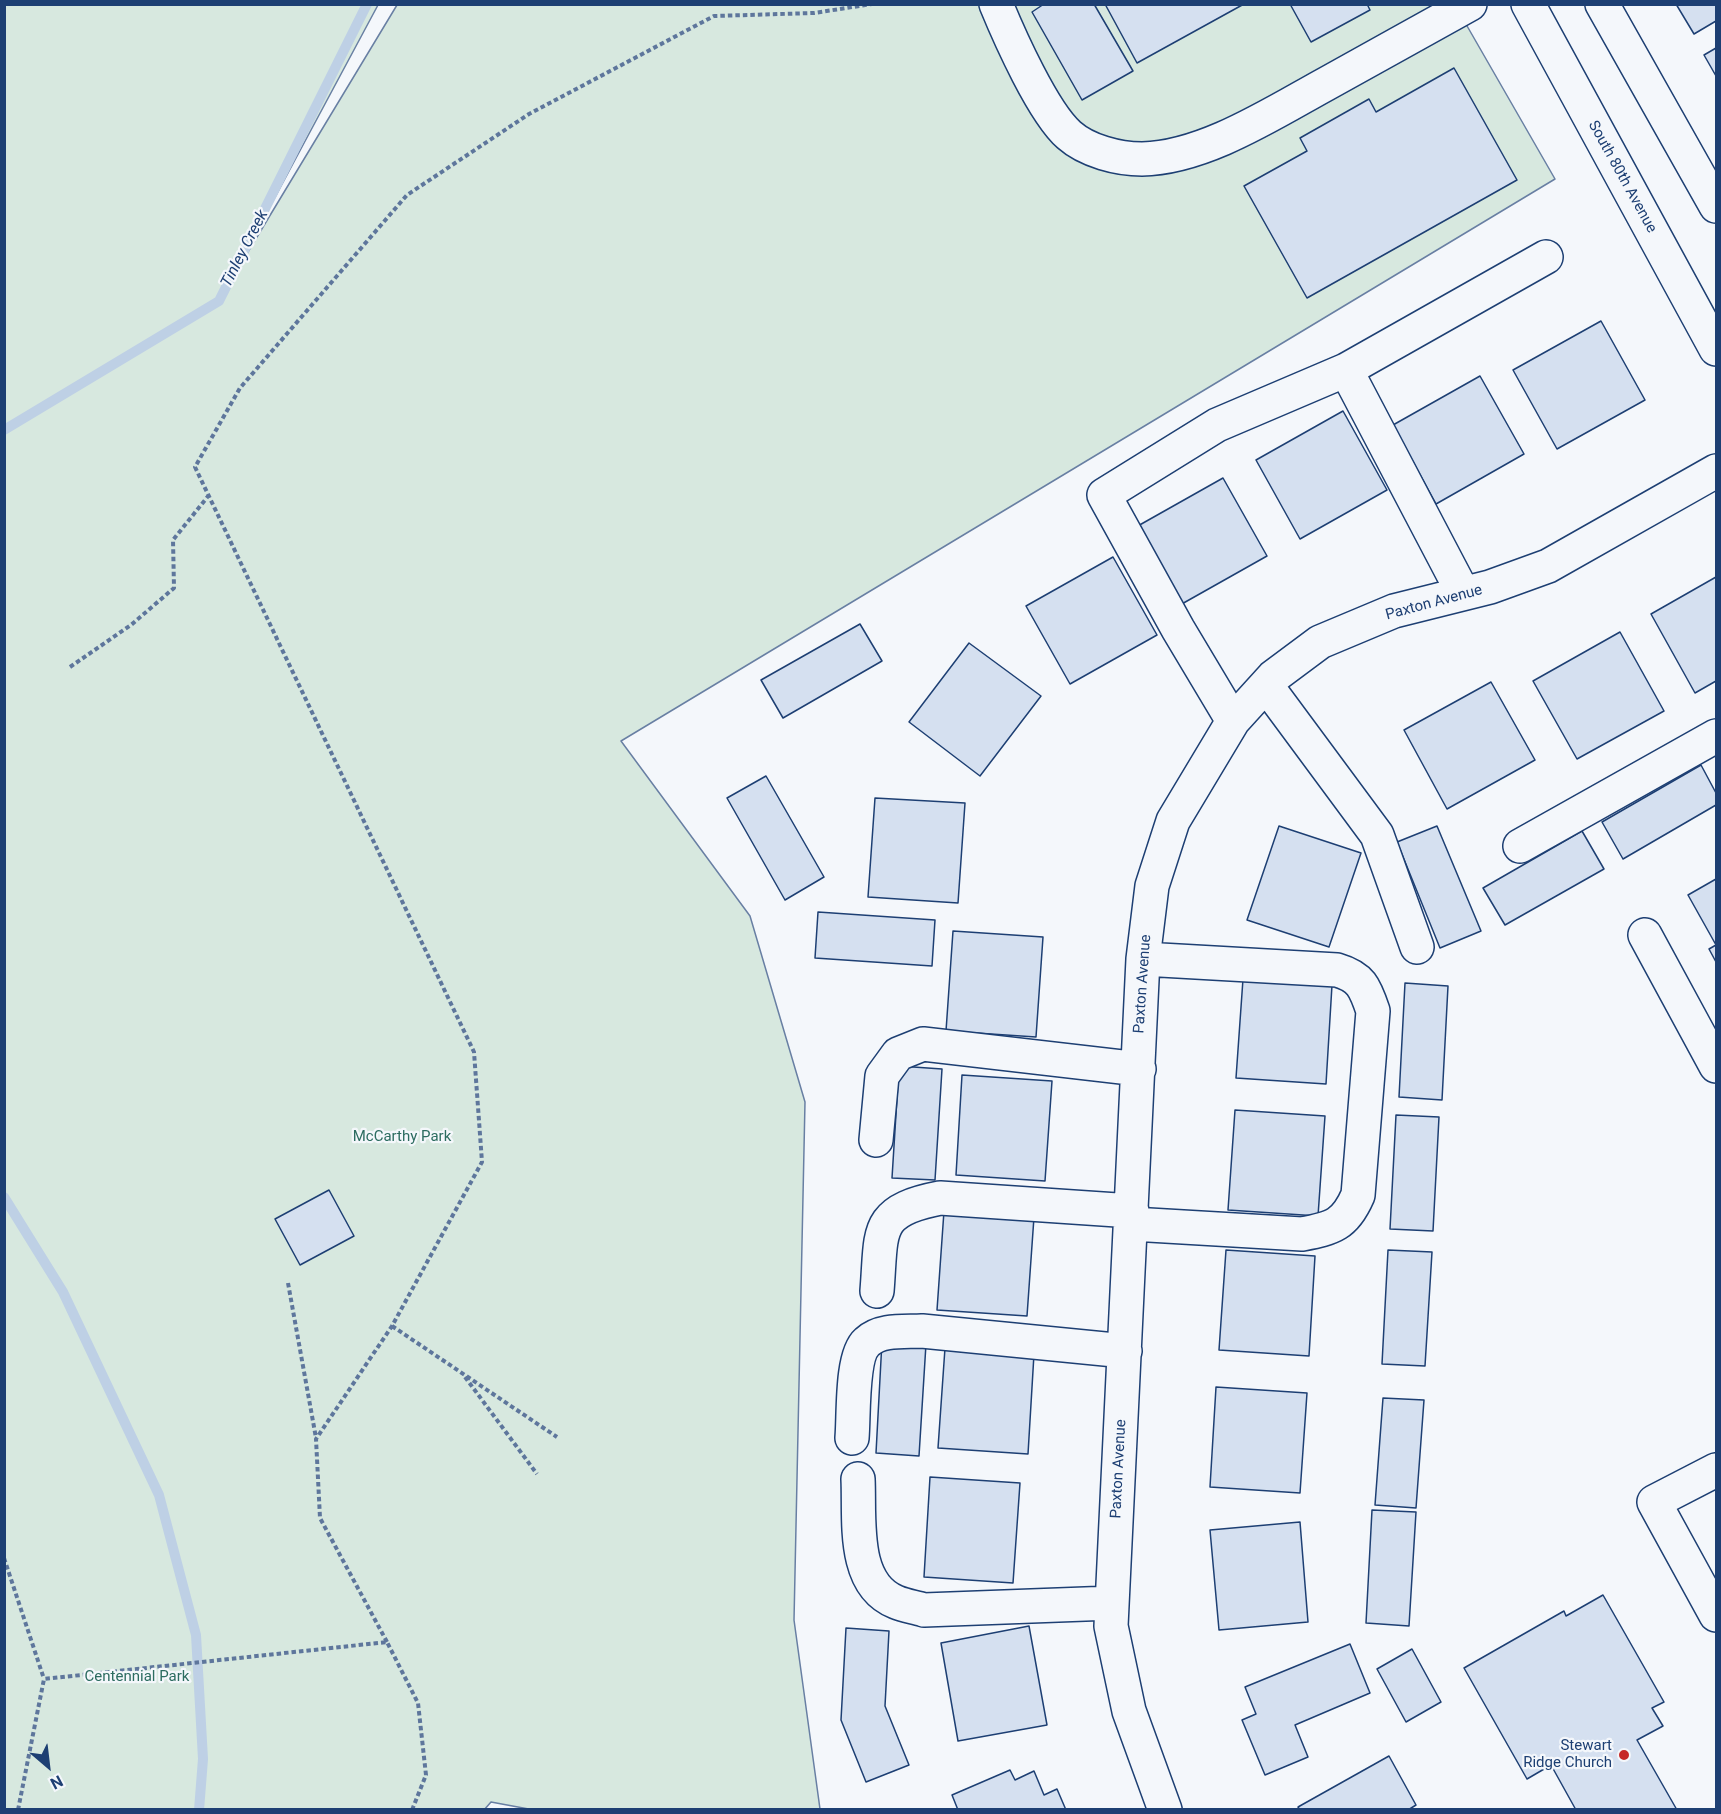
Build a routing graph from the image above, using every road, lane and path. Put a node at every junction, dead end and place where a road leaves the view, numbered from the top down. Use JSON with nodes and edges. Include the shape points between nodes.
{"nodes":[{"id":1,"x":872,"y":4,"type":"edge"},
{"id":2,"x":996,"y":4,"type":"edge"},
{"id":3,"x":1470,"y":4,"type":"edge"},
{"id":4,"x":1528,"y":4,"type":"edge"},
{"id":5,"x":1602,"y":4,"type":"edge"},
{"id":6,"x":1716,"y":206,"type":"edge"},
{"id":7,"x":1546,"y":257,"type":"dead end"},
{"id":8,"x":1716,"y":349,"type":"edge"},
{"id":9,"x":1346,"y":369,"type":"junction"},
{"id":10,"x":1716,"y":471,"type":"edge"},
{"id":11,"x":209,"y":495,"type":"junction"},
{"id":12,"x":1463,"y":593,"type":"junction"},
{"id":13,"x":70,"y":667,"type":"dead end"},
{"id":14,"x":1266,"y":685,"type":"junction"},
{"id":15,"x":1233,"y":721,"type":"junction"},
{"id":16,"x":1716,"y":736,"type":"edge"},
{"id":17,"x":1520,"y":846,"type":"dead end"},
{"id":18,"x":1645,"y":935,"type":"dead end"},
{"id":19,"x":1417,"y":947,"type":"dead end"},
{"id":20,"x":1143,"y":959,"type":"junction"},
{"id":21,"x":1716,"y":1066,"type":"edge"},
{"id":22,"x":1138,"y":1070,"type":"junction"},
{"id":23,"x":876,"y":1140,"type":"dead end"},
{"id":24,"x":1132,"y":1218,"type":"junction"},
{"id":25,"x":288,"y":1282,"type":"dead end"},
{"id":26,"x":877,"y":1291,"type":"dead end"},
{"id":27,"x":392,"y":1326,"type":"junction"},
{"id":28,"x":1125,"y":1352,"type":"junction"},
{"id":29,"x":463,"y":1374,"type":"junction"},
{"id":30,"x":557,"y":1437,"type":"dead end"},
{"id":31,"x":852,"y":1438,"type":"dead end"},
{"id":32,"x":316,"y":1439,"type":"junction"},
{"id":33,"x":1716,"y":1470,"type":"edge"},
{"id":34,"x":537,"y":1474,"type":"dead end"},
{"id":35,"x":858,"y":1479,"type":"dead end"},
{"id":36,"x":4,"y":1558,"type":"edge"},
{"id":37,"x":1112,"y":1604,"type":"junction"},
{"id":38,"x":1716,"y":1615,"type":"edge"},
{"id":39,"x":387,"y":1642,"type":"junction"},
{"id":40,"x":44,"y":1679,"type":"junction"},
{"id":41,"x":18,"y":1809,"type":"edge"},
{"id":42,"x":412,"y":1809,"type":"edge"},
{"id":43,"x":1165,"y":1809,"type":"edge"}],
"edges":[{"from":1,"to":11,"type":"path","via":[[814,13],[714,16],[529,114],[407,195],[240,388],[195,467]]},
{"from":2,"to":3,"type":"street","via":[[1046,104],[1069,135],[1100,153],[1142,159],[1182,152],[1232,134]]},
{"from":4,"to":8,"type":"street","name":"South 80th Avenue"},
{"from":5,"to":6,"type":"street"},
{"from":7,"to":9,"type":"street"},
{"from":9,"to":12,"type":"street"},
{"from":9,"to":15,"type":"street","via":[[1217,425],[1104,495]]},
{"from":10,"to":12,"type":"street","name":"Paxton Avenue","via":[[1548,566]]},
{"from":11,"to":13,"type":"path","via":[[173,540],[174,588],[131,625]]},
{"from":11,"to":27,"type":"path","via":[[474,1052],[482,1162]]},
{"from":12,"to":14,"type":"street","name":"Paxton Avenue","via":[[1394,611],[1320,642]]},
{"from":14,"to":15,"type":"street","name":"Paxton Avenue"},
{"from":14,"to":19,"type":"street","via":[[1377,836]]},
{"from":15,"to":20,"type":"street","name":"Paxton Avenue","via":[[1173,821],[1152,886]]},
{"from":16,"to":17,"type":"street"},
{"from":18,"to":21,"type":"street"},
{"from":20,"to":22,"type":"street","name":"Paxton Avenue"},
{"from":20,"to":24,"type":"street","via":[[1337,970],[1354,975],[1366,991],[1373,1011],[1358,1195],[1348,1216],[1329,1229],[1302,1234]]},
{"from":22,"to":23,"type":"street","via":[[923,1044],[898,1054],[882,1076]]},
{"from":22,"to":24,"type":"street","name":"Paxton Avenue"},
{"from":24,"to":26,"type":"street","via":[[940,1198],[910,1204],[892,1215],[882,1230]]},
{"from":24,"to":28,"type":"street","name":"Paxton Avenue"},
{"from":25,"to":32,"type":"path"},
{"from":27,"to":29,"type":"path"},
{"from":27,"to":32,"type":"path"},
{"from":28,"to":31,"type":"street","via":[[921,1331],[889,1332],[867,1342],[858,1358]]},
{"from":28,"to":37,"type":"street","name":"Paxton Avenue"},
{"from":29,"to":30,"type":"path"},
{"from":29,"to":34,"type":"path"},
{"from":32,"to":39,"type":"path","via":[[320,1518]]},
{"from":33,"to":38,"type":"street","via":[[1654,1502]]},
{"from":35,"to":37,"type":"street","via":[[861,1556],[872,1582],[894,1602],[924,1610]]},
{"from":36,"to":40,"type":"path"},
{"from":37,"to":43,"type":"street","name":"Paxton Avenue","via":[[1111,1626],[1129,1712]]},
{"from":39,"to":40,"type":"path"},
{"from":39,"to":42,"type":"path","via":[[418,1702],[426,1775]]},
{"from":40,"to":41,"type":"path"}]}
